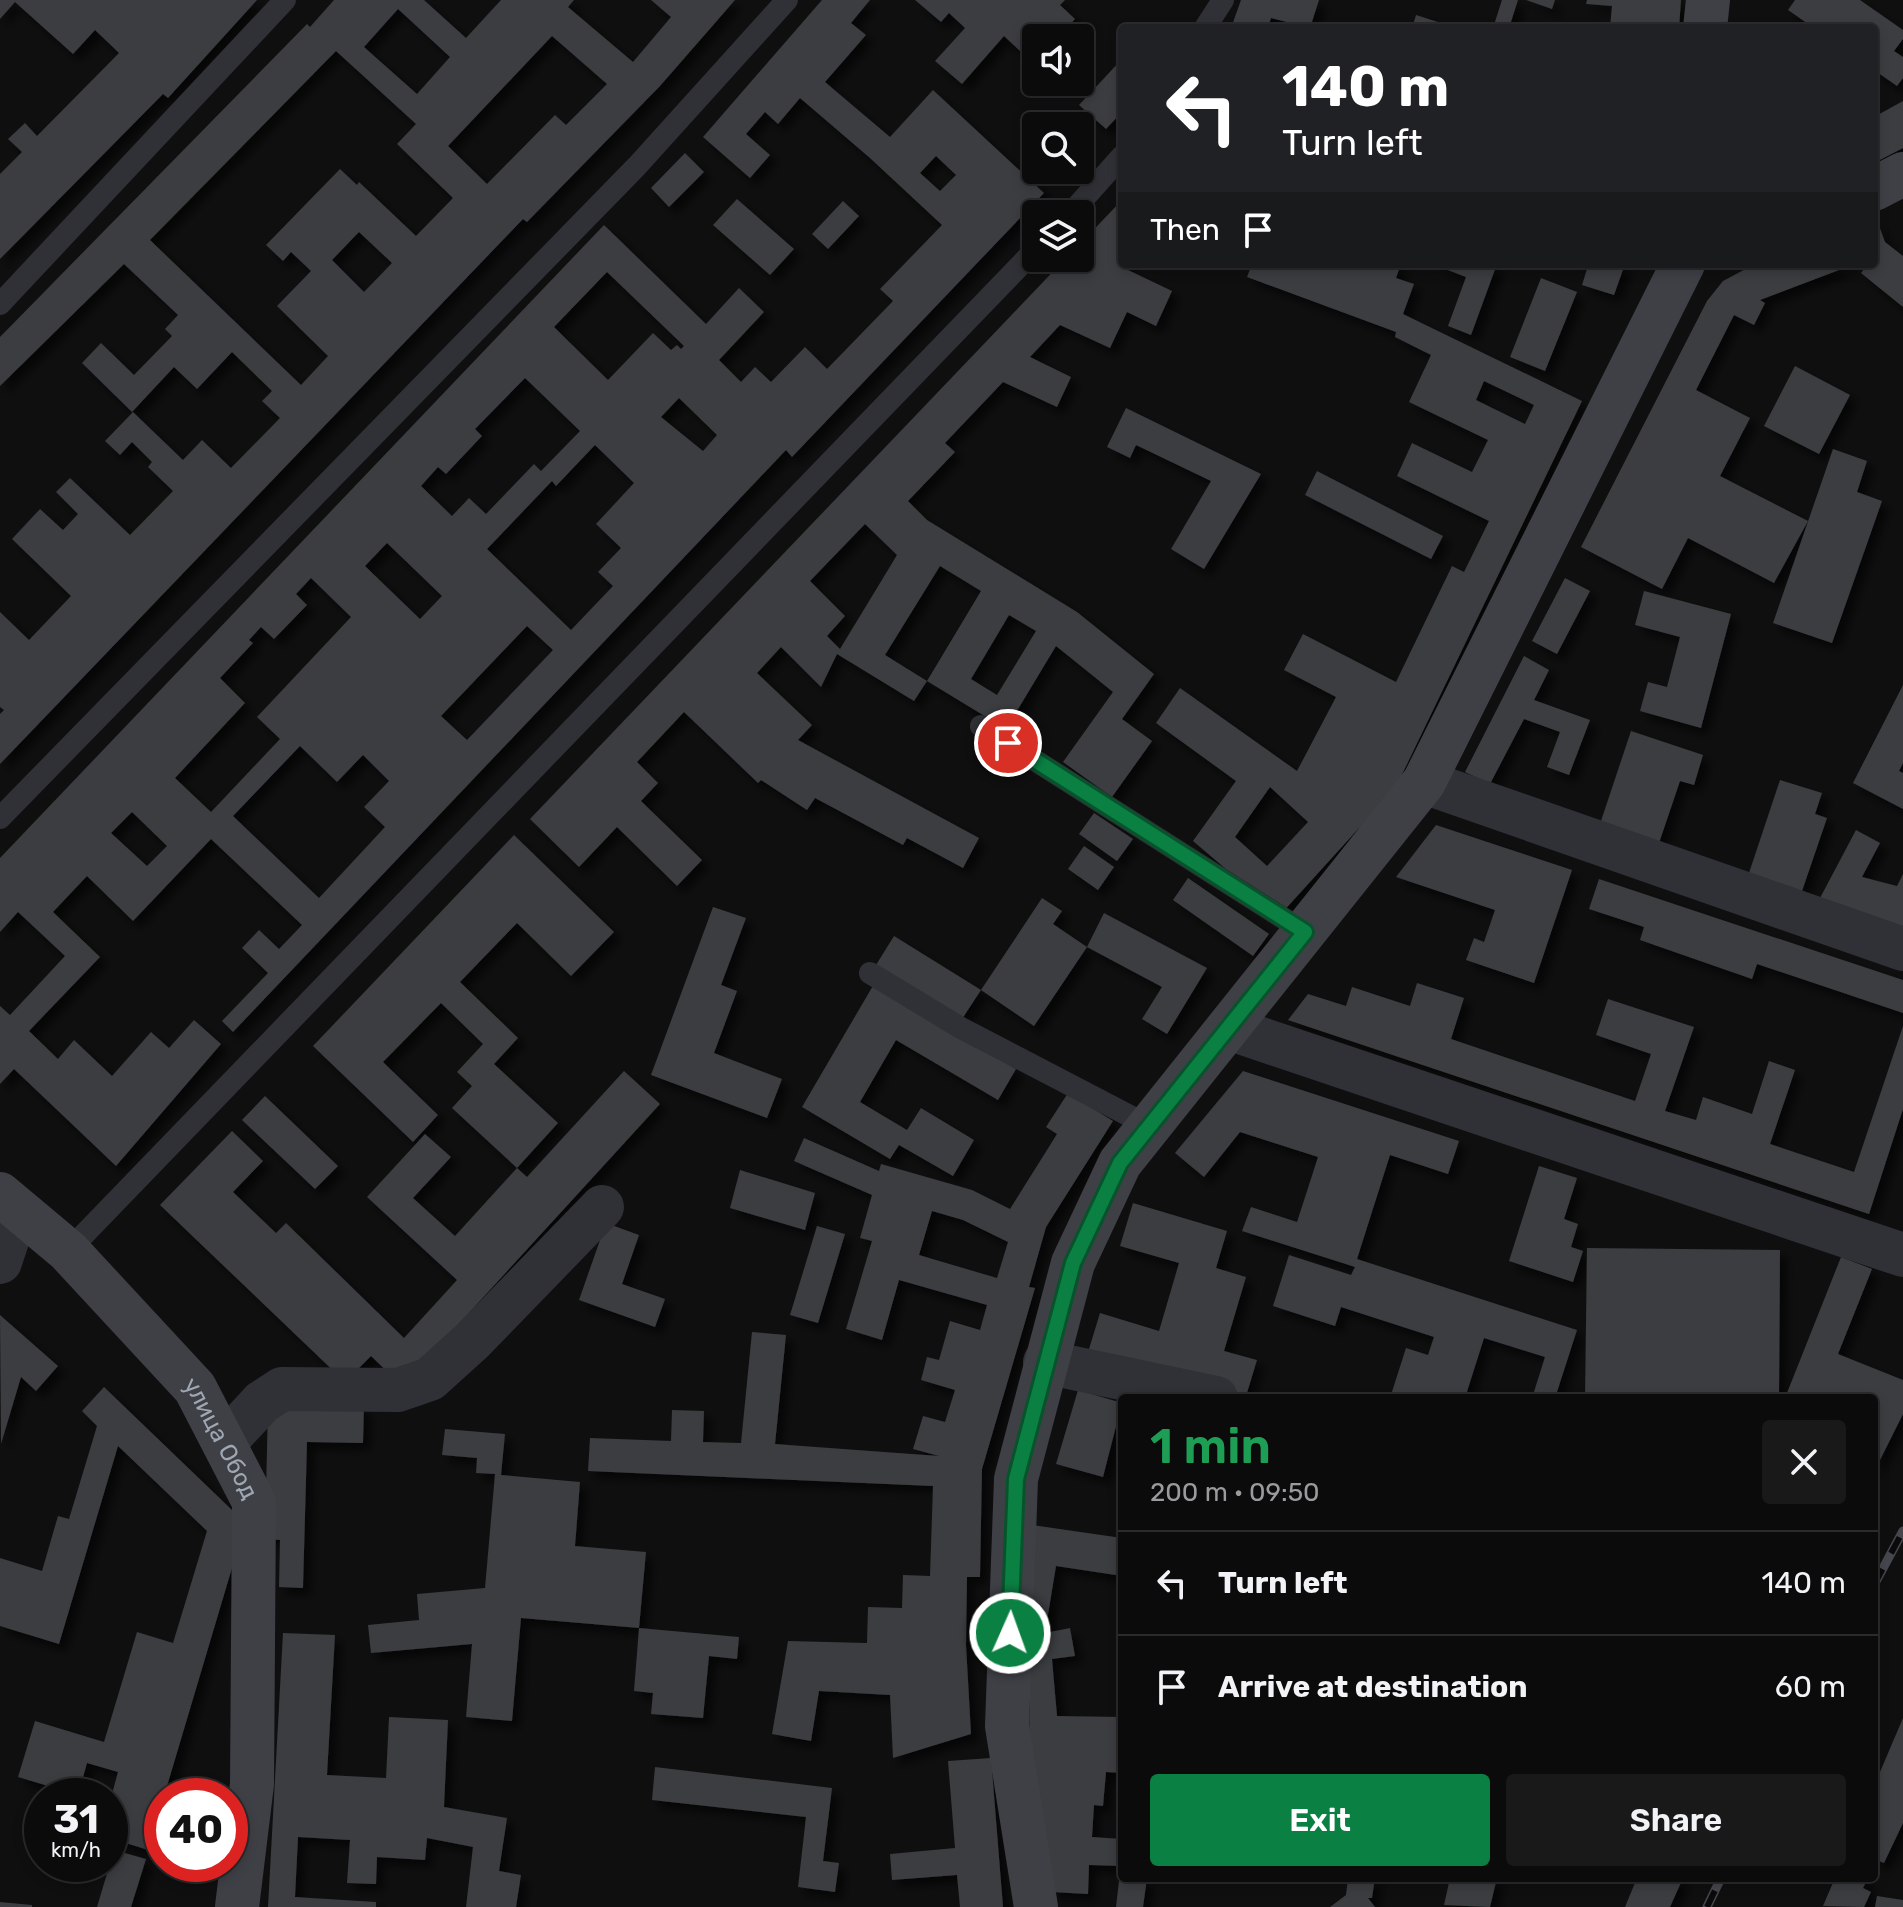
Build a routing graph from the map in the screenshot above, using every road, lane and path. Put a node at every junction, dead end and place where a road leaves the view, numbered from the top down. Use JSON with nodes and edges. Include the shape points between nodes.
{"nodes":[{"id":1,"x":285,"y":0,"type":"edge"},
{"id":2,"x":787,"y":0,"type":"edge"},
{"id":3,"x":1223,"y":0,"type":"edge"},
{"id":4,"x":1708,"y":0,"type":"edge"},
{"id":5,"x":1208,"y":24,"type":"edge"},
{"id":6,"x":1705,"y":24,"type":"edge"},
{"id":7,"x":1118,"y":160,"type":"edge"},
{"id":8,"x":1903,"y":174,"type":"edge"},
{"id":9,"x":1878,"y":187,"type":"edge"},
{"id":10,"x":1083,"y":200,"type":"edge"},
{"id":11,"x":1022,"y":263,"type":"edge"},
{"id":12,"x":1681,"y":268,"type":"edge"},
{"id":13,"x":0,"y":304,"type":"edge"},
{"id":14,"x":981,"y":726,"type":"dead end"},
{"id":15,"x":1424,"y":782,"type":"junction"},
{"id":16,"x":0,"y":818,"type":"edge"},
{"id":17,"x":1305,"y":932,"type":"junction"},
{"id":18,"x":1903,"y":949,"type":"edge"},
{"id":19,"x":870,"y":973,"type":"dead end"},
{"id":20,"x":1228,"y":1028,"type":"junction"},
{"id":21,"x":1151,"y":1127,"type":"junction"},
{"id":22,"x":8,"y":1202,"type":"edge"},
{"id":23,"x":602,"y":1207,"type":"dead end"},
{"id":24,"x":68,"y":1251,"type":"junction"},
{"id":25,"x":1903,"y":1255,"type":"edge"},
{"id":26,"x":0,"y":1262,"type":"edge"},
{"id":27,"x":1045,"y":1362,"type":"junction"},
{"id":28,"x":1197,"y":1394,"type":"edge"},
{"id":29,"x":224,"y":1443,"type":"junction"},
{"id":30,"x":237,"y":1907,"type":"edge"},
{"id":31,"x":1036,"y":1907,"type":"edge"}],
"edges":[{"from":1,"to":13,"type":"lane"},
{"from":2,"to":16,"type":"lane","via":[[626,178]]},
{"from":3,"to":5,"type":"lane"},
{"from":4,"to":6,"type":"street"},
{"from":7,"to":10,"type":"lane"},
{"from":8,"to":9,"type":"street"},
{"from":11,"to":24,"type":"lane"},
{"from":12,"to":15,"type":"street"},
{"from":14,"to":17,"type":"lane"},
{"from":15,"to":17,"type":"street"},
{"from":15,"to":18,"type":"street"},
{"from":17,"to":20,"type":"street"},
{"from":19,"to":21,"type":"lane","via":[[961,1028]]},
{"from":20,"to":21,"type":"street"},
{"from":20,"to":25,"type":"street"},
{"from":21,"to":27,"type":"street","via":[[1120,1163],[1073,1263]]},
{"from":22,"to":24,"type":"street","name":"улица Обод"},
{"from":22,"to":26,"type":"street"},
{"from":23,"to":29,"type":"street","via":[[430,1379],[398,1390],[282,1389],[262,1402]]},
{"from":24,"to":29,"type":"street","name":"улица Обод","via":[[195,1388]]},
{"from":27,"to":28,"type":"street"},
{"from":27,"to":31,"type":"street","via":[[1016,1479],[1007,1726]]},
{"from":29,"to":30,"type":"street","name":"улица Обод","via":[[254,1502],[252,1784]]}]}
